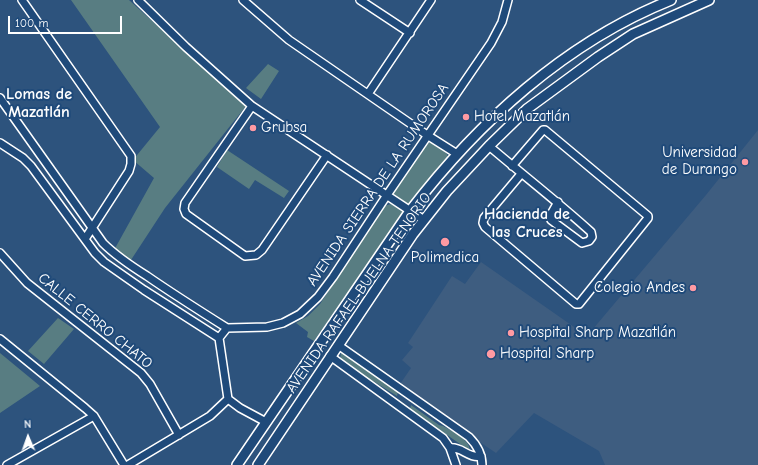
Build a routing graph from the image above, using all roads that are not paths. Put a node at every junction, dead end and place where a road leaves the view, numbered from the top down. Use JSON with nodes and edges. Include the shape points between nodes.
{"nodes":[{"id":1,"x":22,"y":0,"type":"edge"},
{"id":2,"x":138,"y":0,"type":"edge"},
{"id":3,"x":243,"y":0,"type":"edge"},
{"id":4,"x":360,"y":0,"type":"edge"},
{"id":5,"x":431,"y":0,"type":"edge"},
{"id":6,"x":508,"y":0,"type":"edge"},
{"id":7,"x":709,"y":0,"type":"edge"},
{"id":8,"x":667,"y":1,"type":"edge"},
{"id":9,"x":410,"y":33,"type":"junction"},
{"id":10,"x":368,"y":94,"type":"junction"},
{"id":11,"x":0,"y":98,"type":"edge"},
{"id":12,"x":6,"y":106,"type":"junction"},
{"id":13,"x":252,"y":106,"type":"junction"},
{"id":14,"x":0,"y":112,"type":"edge"},
{"id":15,"x":427,"y":135,"type":"junction"},
{"id":16,"x":0,"y":144,"type":"edge"},
{"id":17,"x":489,"y":146,"type":"junction"},
{"id":18,"x":458,"y":154,"type":"junction"},
{"id":19,"x":327,"y":155,"type":"junction"},
{"id":20,"x":512,"y":166,"type":"junction"},
{"id":21,"x":521,"y":174,"type":"junction"},
{"id":22,"x":387,"y":195,"type":"junction"},
{"id":23,"x":558,"y":202,"type":"junction"},
{"id":24,"x":410,"y":211,"type":"junction"},
{"id":25,"x":424,"y":220,"type":"junction"},
{"id":26,"x":92,"y":228,"type":"junction"},
{"id":27,"x":85,"y":239,"type":"junction"},
{"id":28,"x":0,"y":253,"type":"edge"},
{"id":29,"x":227,"y":328,"type":"junction"},
{"id":30,"x":219,"y":338,"type":"junction"},
{"id":31,"x":0,"y":339,"type":"edge"},
{"id":32,"x":338,"y":345,"type":"junction"},
{"id":33,"x":330,"y":356,"type":"junction"},
{"id":34,"x":228,"y":399,"type":"junction"},
{"id":35,"x":94,"y":416,"type":"junction"},
{"id":36,"x":266,"y":422,"type":"junction"},
{"id":37,"x":179,"y":435,"type":"junction"},
{"id":38,"x":450,"y":448,"type":"junction"},
{"id":39,"x":481,"y":456,"type":"junction"},
{"id":40,"x":7,"y":465,"type":"edge"},
{"id":41,"x":124,"y":465,"type":"edge"},
{"id":42,"x":128,"y":465,"type":"edge"},
{"id":43,"x":237,"y":465,"type":"edge"},
{"id":44,"x":258,"y":465,"type":"edge"},
{"id":45,"x":456,"y":465,"type":"edge"},
{"id":46,"x":482,"y":465,"type":"edge"}],
"edges":[{"from":1,"to":26,"type":"street","via":[[131,156],[129,171]]},
{"from":2,"to":13,"type":"street"},
{"from":3,"to":10,"type":"street","via":[[289,40]]},
{"from":4,"to":9,"type":"street"},
{"from":5,"to":9,"type":"street"},
{"from":6,"to":15,"type":"street","name":"AVENIDA SIERRA DE LA RUMOROSA","via":[[502,22],[491,43]]},
{"from":7,"to":17,"type":"main road","name":"AVENIDA RAFAEL BUELNA TENORIO","via":[[633,34],[598,57],[527,109]]},
{"from":8,"to":18,"type":"main road","name":"AVENIDA RAFAEL BUELNA TENORIO","via":[[623,23],[559,62],[482,127]]},
{"from":9,"to":10,"type":"street"},
{"from":10,"to":15,"type":"street"},
{"from":11,"to":12,"type":"street"},
{"from":12,"to":14,"type":"street"},
{"from":12,"to":26,"type":"street"},
{"from":13,"to":19,"type":"street"},
{"from":13,"to":19,"type":"street","via":[[185,203],[184,209],[186,214],[245,256],[256,255],[262,250]]},
{"from":15,"to":18,"type":"street"},
{"from":15,"to":22,"type":"street","name":"AVENIDA SIERRA DE LA RUMOROSA"},
{"from":16,"to":27,"type":"street","via":[[31,166]]},
{"from":17,"to":20,"type":"street"},
{"from":17,"to":25,"type":"main road","name":"AVENIDA RAFAEL BUELNA TENORIO"},
{"from":18,"to":24,"type":"main road","name":"AVENIDA RAFAEL BUELNA TENORIO"},
{"from":19,"to":22,"type":"street"},
{"from":20,"to":21,"type":"street"},
{"from":20,"to":21,"type":"street","via":[[545,130],[648,216],[579,304],[564,294],[483,223],[484,218]]},
{"from":21,"to":23,"type":"street"},
{"from":22,"to":24,"type":"street"},
{"from":22,"to":29,"type":"street","name":"AVENIDA SIERRA DE LA RUMOROSA","via":[[333,277],[318,297],[300,314],[283,323],[267,327]]},
{"from":23,"to":23,"type":"street","via":[[550,216],[551,220],[582,243],[589,241],[592,237],[591,232]]},
{"from":24,"to":25,"type":"street"},
{"from":24,"to":36,"type":"main road","name":"AVENIDA RAFAEL BUELNA TENORIO"},
{"from":25,"to":32,"type":"main road","name":"AVENIDA RAFAEL BUELNA TENORIO"},
{"from":26,"to":27,"type":"street"},
{"from":26,"to":29,"type":"street","via":[[111,252]]},
{"from":27,"to":30,"type":"street","via":[[104,262]]},
{"from":28,"to":37,"type":"street","name":"CALLE CERRO CHATO","via":[[27,283],[141,373]]},
{"from":29,"to":30,"type":"street"},
{"from":30,"to":34,"type":"street"},
{"from":31,"to":35,"type":"street"},
{"from":32,"to":33,"type":"main road","name":"AVENIDA RAFAEL BUELNA TENORIO"},
{"from":32,"to":39,"type":"street","via":[[469,437]]},
{"from":33,"to":38,"type":"street","via":[[443,438]]},
{"from":33,"to":44,"type":"main road","name":"AVENIDA RAFAEL BUELNA TENORIO"},
{"from":34,"to":36,"type":"street"},
{"from":34,"to":37,"type":"street","via":[[210,416]]},
{"from":35,"to":40,"type":"street"},
{"from":35,"to":41,"type":"street"},
{"from":36,"to":43,"type":"main road","name":"AVENIDA RAFAEL BUELNA TENORIO"},
{"from":37,"to":42,"type":"street"},
{"from":38,"to":39,"type":"street","via":[[457,448],[474,457]]},
{"from":38,"to":45,"type":"street"},
{"from":39,"to":46,"type":"street"}]}
